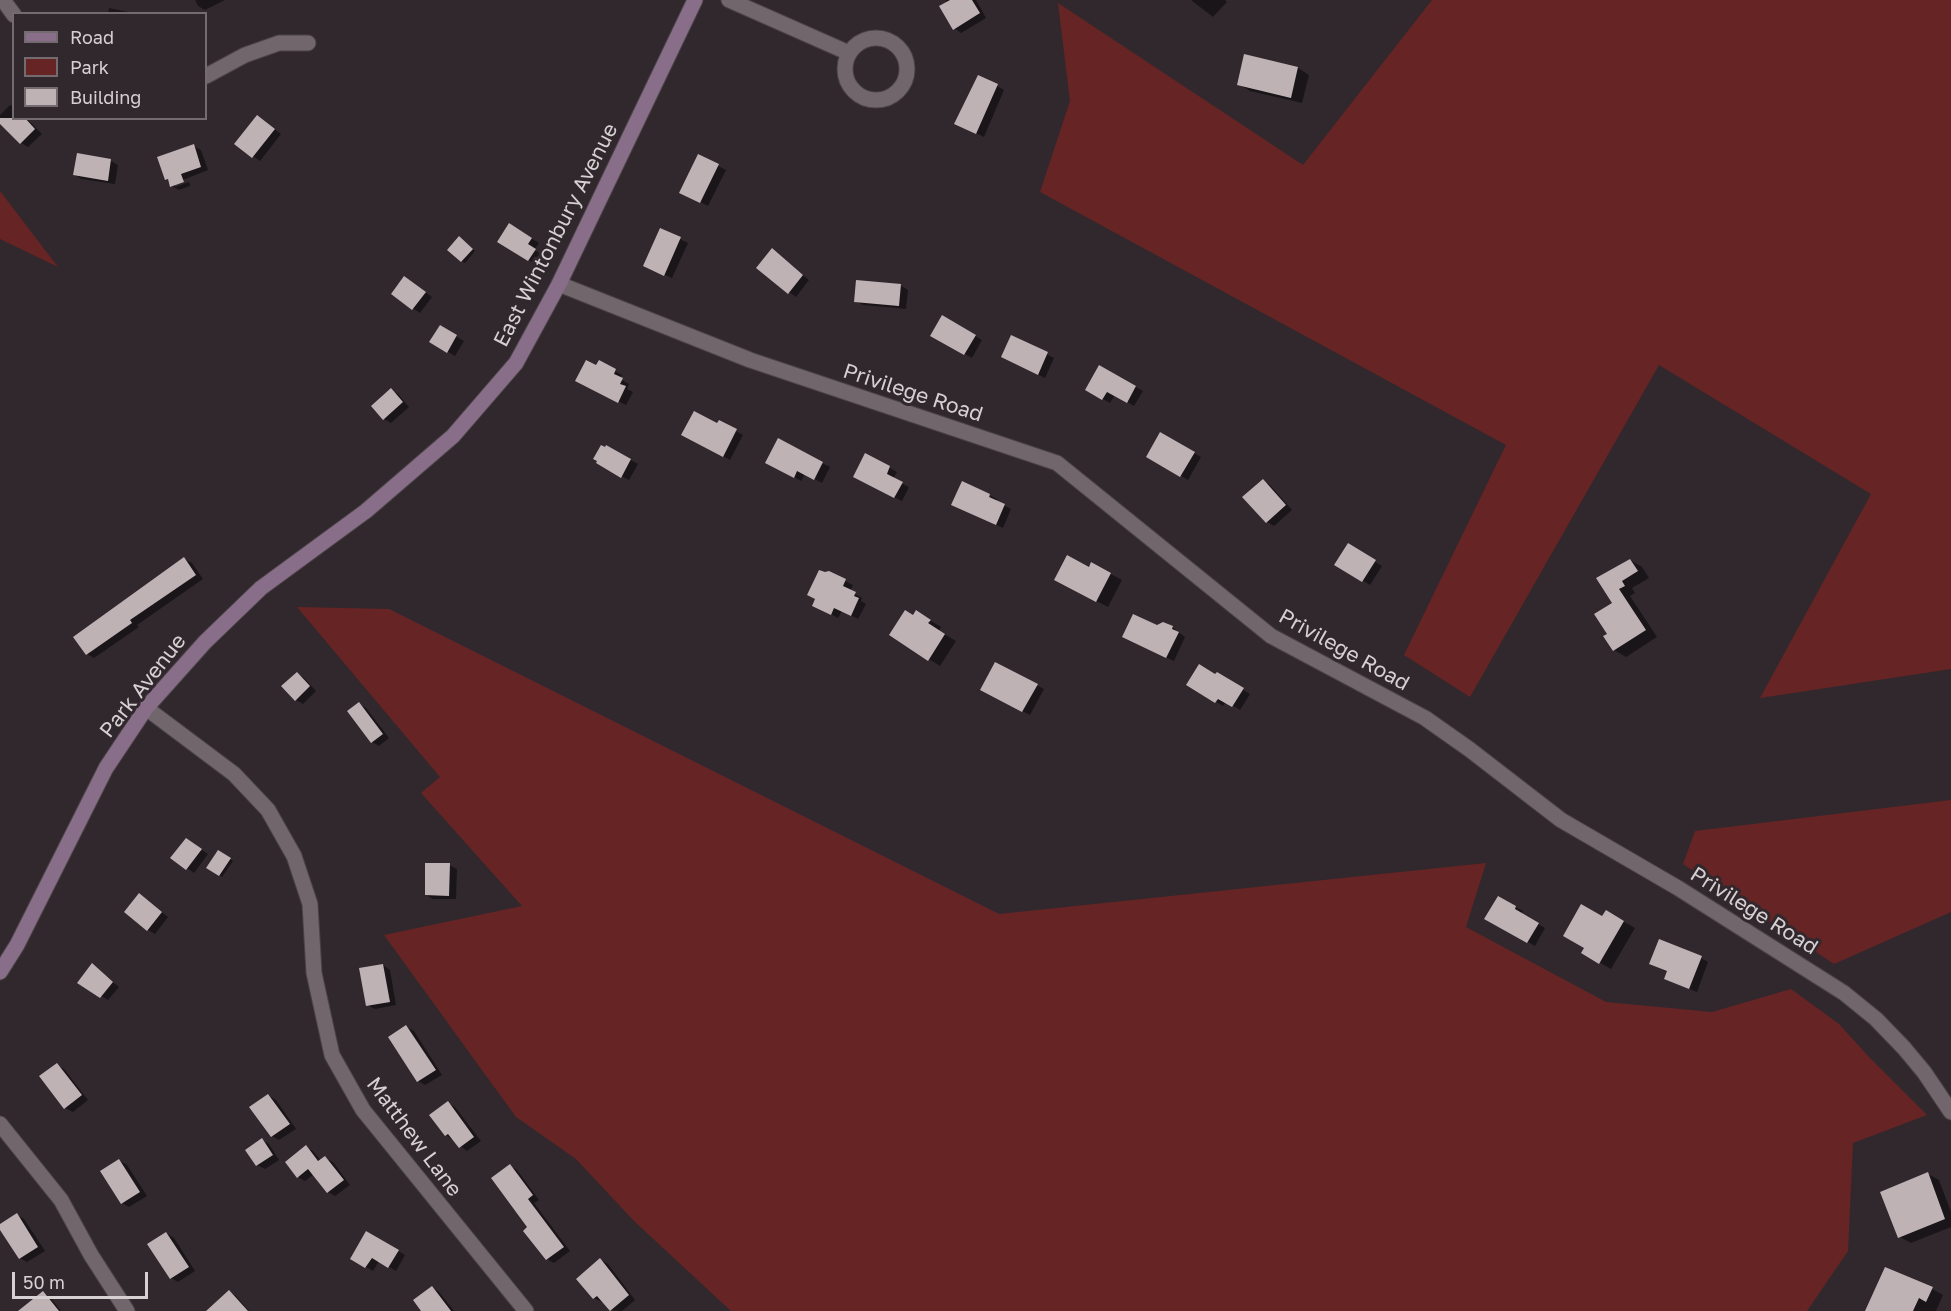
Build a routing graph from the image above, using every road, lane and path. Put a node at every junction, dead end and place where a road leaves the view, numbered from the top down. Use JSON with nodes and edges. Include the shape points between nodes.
{"nodes":[{"id":1,"x":3,"y":0,"type":"edge"},
{"id":2,"x":695,"y":0,"type":"edge"},
{"id":3,"x":729,"y":0,"type":"edge"},
{"id":4,"x":12,"y":12,"type":"edge"},
{"id":5,"x":308,"y":43,"type":"dead end"},
{"id":6,"x":849,"y":53,"type":"junction"},
{"id":7,"x":207,"y":75,"type":"edge"},
{"id":8,"x":560,"y":284,"type":"junction"},
{"id":9,"x":366,"y":511,"type":"joint"},
{"id":10,"x":146,"y":708,"type":"junction"},
{"id":11,"x":0,"y":972,"type":"edge"},
{"id":12,"x":1951,"y":1112,"type":"edge"},
{"id":13,"x":0,"y":1125,"type":"edge"},
{"id":14,"x":127,"y":1311,"type":"edge"},
{"id":15,"x":526,"y":1311,"type":"edge"}],
"edges":[{"from":1,"to":4,"type":"street"},
{"from":2,"to":8,"type":"main road","name":"East Wintonbury Avenue"},
{"from":3,"to":6,"type":"street"},
{"from":5,"to":7,"type":"street","via":[[279,43],[245,55]]},
{"from":6,"to":6,"type":"street","via":[[845,72],[852,89],[860,96],[878,100],[902,85],[904,57],[892,42],[864,40]]},
{"from":8,"to":9,"type":"main road","name":"East Wintonbury Avenue","via":[[516,363],[453,436]]},
{"from":8,"to":12,"type":"street","name":"Privilege Road","via":[[750,360],[1057,463],[1271,636],[1425,718],[1561,820],[1678,888],[1844,993],[1904,1048]]},
{"from":9,"to":10,"type":"main road","name":"Park Avenue","via":[[261,588],[205,642]]},
{"from":10,"to":11,"type":"main road","name":"Park Avenue","via":[[106,768]]},
{"from":10,"to":15,"type":"street","name":"Matthew Lane","via":[[234,774],[268,810],[294,856],[310,904],[314,974],[332,1055],[363,1110]]},
{"from":13,"to":14,"type":"street","via":[[61,1200]]}]}
